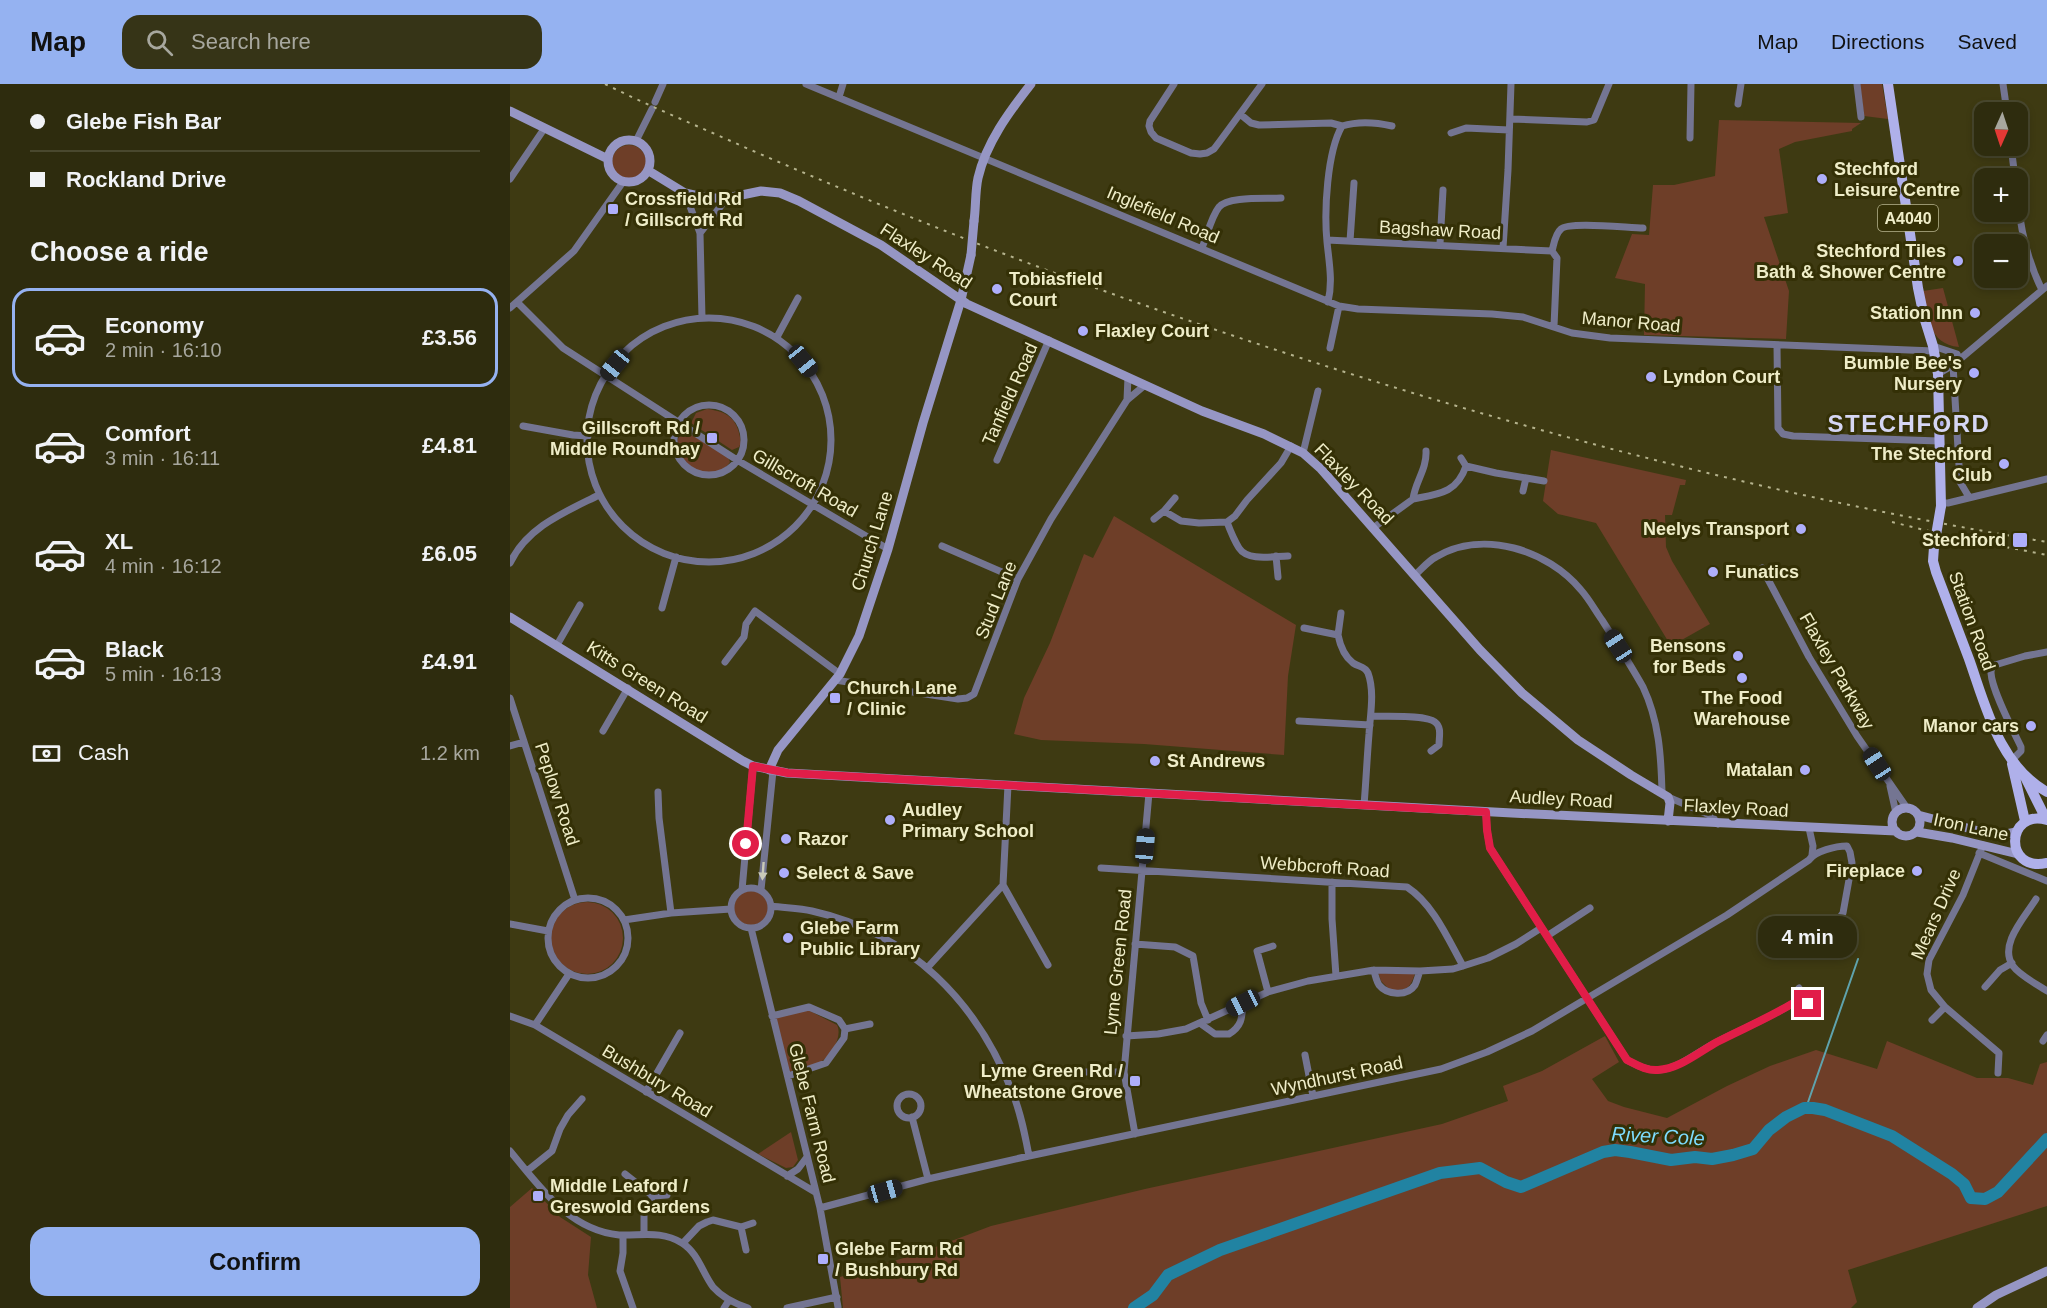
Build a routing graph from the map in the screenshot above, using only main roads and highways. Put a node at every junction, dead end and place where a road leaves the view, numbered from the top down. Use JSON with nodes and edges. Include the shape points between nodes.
{"nodes":[{"id":1,"x":1888,"y":84,"type":"edge"},
{"id":2,"x":2012,"y":760,"type":"junction"},
{"id":3,"x":2024,"y":774,"type":"junction"},
{"id":4,"x":2047,"y":792,"type":"edge"},
{"id":5,"x":2046,"y":819,"type":"edge"},
{"id":6,"x":2025,"y":821,"type":"junction"},
{"id":7,"x":2047,"y":863,"type":"edge"}],
"edges":[{"from":1,"to":2,"type":"main road","name":"Station Road","number":"A4040","bridge":true,"via":[[1917,288],[1938,374],[1941,504],[1933,561],[1994,729]]},
{"from":2,"to":3,"type":"main road","name":"Station Road","number":"A4040"},
{"from":2,"to":6,"type":"main road","number":"A4040"},
{"from":3,"to":4,"type":"main road","name":"Station Road","number":"A4040"},
{"from":3,"to":5,"type":"main road","number":"A4040"},
{"from":5,"to":6,"type":"main road"},
{"from":6,"to":7,"type":"main road","via":[[2016,832],[2018,854],[2031,864]]}]}
